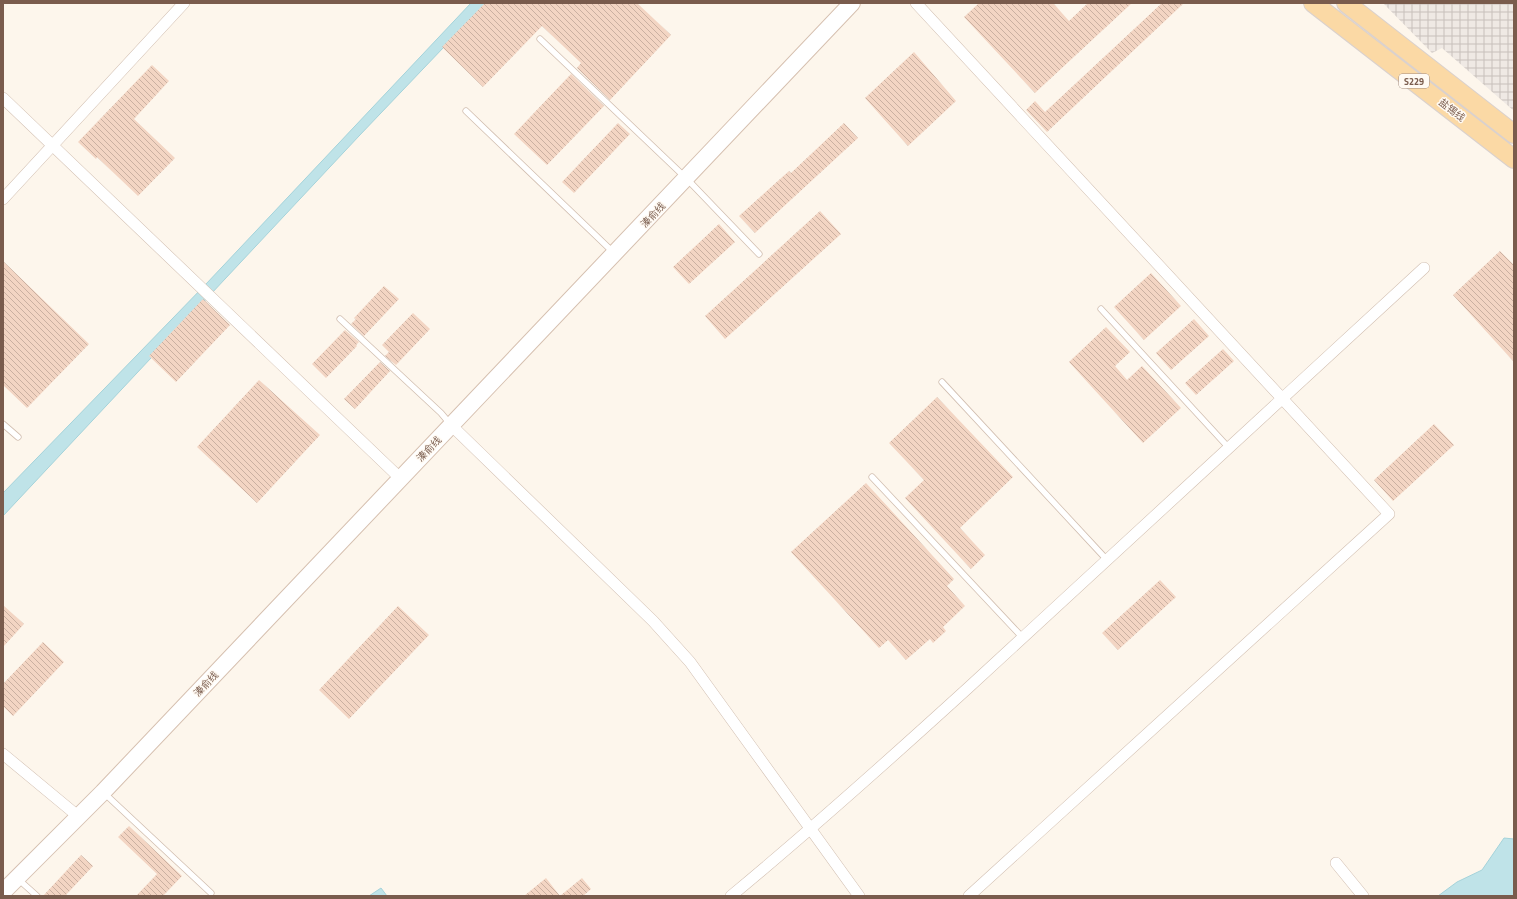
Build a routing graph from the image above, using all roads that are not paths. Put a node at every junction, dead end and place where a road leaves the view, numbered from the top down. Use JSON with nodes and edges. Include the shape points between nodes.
{"nodes":[{"id":1,"x":184,"y":3,"type":"edge"},
{"id":2,"x":852,"y":3,"type":"edge"},
{"id":3,"x":916,"y":3,"type":"edge"},
{"id":4,"x":1313,"y":3,"type":"edge"},
{"id":5,"x":1346,"y":3,"type":"edge"},
{"id":6,"x":540,"y":39,"type":"dead end"},
{"id":7,"x":3,"y":98,"type":"edge"},
{"id":8,"x":466,"y":110,"type":"dead end"},
{"id":9,"x":1514,"y":134,"type":"edge"},
{"id":10,"x":53,"y":146,"type":"junction"},
{"id":11,"x":1514,"y":159,"type":"edge"},
{"id":12,"x":687,"y":179,"type":"junction"},
{"id":13,"x":3,"y":199,"type":"edge"},
{"id":14,"x":616,"y":254,"type":"junction"},
{"id":15,"x":759,"y":254,"type":"dead end"},
{"id":16,"x":1424,"y":268,"type":"dead end"},
{"id":17,"x":1101,"y":309,"type":"dead end"},
{"id":18,"x":340,"y":319,"type":"dead end"},
{"id":19,"x":942,"y":382,"type":"dead end"},
{"id":20,"x":1282,"y":398,"type":"junction"},
{"id":21,"x":3,"y":424,"type":"edge"},
{"id":22,"x":452,"y":426,"type":"junction"},
{"id":23,"x":18,"y":437,"type":"dead end"},
{"id":24,"x":1228,"y":448,"type":"junction"},
{"id":25,"x":872,"y":477,"type":"dead end"},
{"id":26,"x":401,"y":479,"type":"junction"},
{"id":27,"x":1108,"y":561,"type":"junction"},
{"id":28,"x":1023,"y":638,"type":"junction"},
{"id":29,"x":3,"y":754,"type":"edge"},
{"id":30,"x":103,"y":792,"type":"junction"},
{"id":31,"x":79,"y":817,"type":"junction"},
{"id":32,"x":811,"y":830,"type":"junction"},
{"id":33,"x":1336,"y":863,"type":"dead end"},
{"id":34,"x":17,"y":878,"type":"junction"},
{"id":35,"x":3,"y":892,"type":"edge"},
{"id":36,"x":212,"y":893,"type":"dead end"},
{"id":37,"x":37,"y":896,"type":"edge"},
{"id":38,"x":732,"y":896,"type":"edge"},
{"id":39,"x":858,"y":896,"type":"edge"},
{"id":40,"x":969,"y":896,"type":"edge"},
{"id":41,"x":1363,"y":896,"type":"edge"}],
"edges":[{"from":1,"to":10,"type":"street"},
{"from":2,"to":12,"type":"main road","name":"溱俞线"},
{"from":3,"to":20,"type":"street"},
{"from":4,"to":11,"type":"main road","name":"盐锡线","number":"S229"},
{"from":5,"to":9,"type":"main road","name":"盐锡线","number":"S229"},
{"from":6,"to":12,"type":"lane"},
{"from":7,"to":10,"type":"street"},
{"from":8,"to":14,"type":"lane"},
{"from":10,"to":13,"type":"street"},
{"from":10,"to":26,"type":"street"},
{"from":12,"to":14,"type":"main road","name":"溱俞线"},
{"from":12,"to":15,"type":"lane"},
{"from":14,"to":22,"type":"main road","name":"溱俞线"},
{"from":16,"to":20,"type":"street"},
{"from":17,"to":24,"type":"lane"},
{"from":18,"to":22,"type":"lane"},
{"from":19,"to":27,"type":"lane"},
{"from":20,"to":24,"type":"street"},
{"from":20,"to":40,"type":"street","via":[[1389,514]]},
{"from":21,"to":23,"type":"lane"},
{"from":22,"to":26,"type":"main road","name":"溱俞线"},
{"from":22,"to":32,"type":"street","via":[[653,621],[690,662]]},
{"from":24,"to":27,"type":"street"},
{"from":25,"to":28,"type":"lane"},
{"from":26,"to":30,"type":"main road","name":"溱俞线"},
{"from":27,"to":28,"type":"street"},
{"from":28,"to":32,"type":"street"},
{"from":29,"to":31,"type":"street"},
{"from":30,"to":31,"type":"main road","name":"溱俞线"},
{"from":30,"to":36,"type":"lane"},
{"from":31,"to":34,"type":"main road","name":"溱俞线"},
{"from":32,"to":38,"type":"street"},
{"from":32,"to":39,"type":"street"},
{"from":33,"to":41,"type":"street"},
{"from":34,"to":35,"type":"main road","name":"溱俞线"},
{"from":34,"to":37,"type":"lane"}]}
